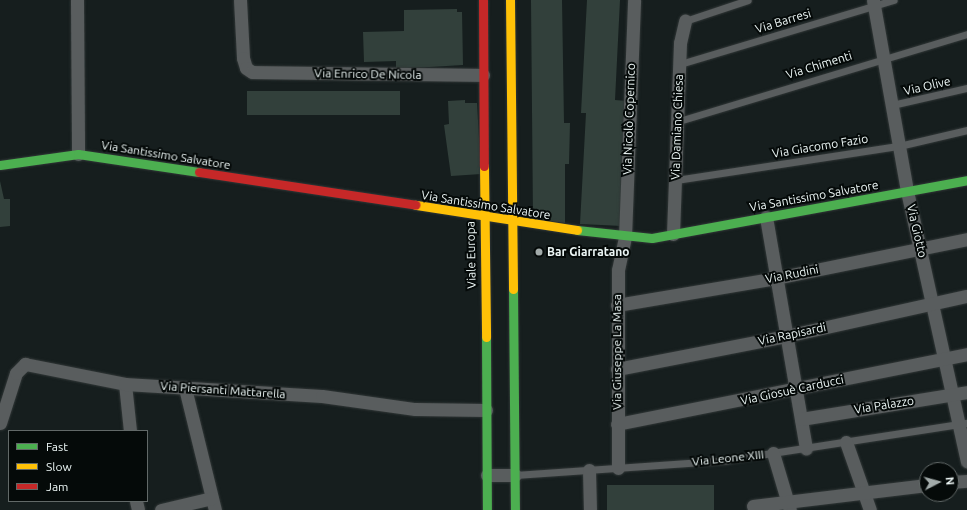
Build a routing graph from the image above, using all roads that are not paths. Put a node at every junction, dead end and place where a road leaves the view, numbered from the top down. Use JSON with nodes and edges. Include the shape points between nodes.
{"nodes":[{"id":1,"x":77,"y":0,"type":"edge"},
{"id":2,"x":240,"y":0,"type":"edge"},
{"id":3,"x":483,"y":0,"type":"edge"},
{"id":4,"x":510,"y":0,"type":"edge"},
{"id":5,"x":634,"y":0,"type":"edge"},
{"id":6,"x":748,"y":0,"type":"edge"},
{"id":7,"x":894,"y":0,"type":"edge"},
{"id":8,"x":873,"y":3,"type":"edge"},
{"id":9,"x":685,"y":21,"type":"joint"},
{"id":10,"x":967,"y":34,"type":"edge"},
{"id":11,"x":883,"y":57,"type":"junction"},
{"id":12,"x":680,"y":64,"type":"junction"},
{"id":13,"x":483,"y":75,"type":"junction"},
{"id":14,"x":967,"y":88,"type":"edge"},
{"id":15,"x":892,"y":105,"type":"junction"},
{"id":16,"x":679,"y":121,"type":"junction"},
{"id":17,"x":967,"y":130,"type":"edge"},
{"id":18,"x":899,"y":146,"type":"junction"},
{"id":19,"x":78,"y":154,"type":"junction"},
{"id":20,"x":0,"y":165,"type":"edge"},
{"id":21,"x":676,"y":180,"type":"junction"},
{"id":22,"x":967,"y":180,"type":"edge"},
{"id":23,"x":908,"y":191,"type":"junction"},
{"id":24,"x":483,"y":216,"type":"junction"},
{"id":25,"x":766,"y":217,"type":"junction"},
{"id":26,"x":512,"y":221,"type":"junction"},
{"id":27,"x":673,"y":234,"type":"junction"},
{"id":28,"x":625,"y":237,"type":"junction"},
{"id":29,"x":967,"y":239,"type":"edge"},
{"id":30,"x":921,"y":249,"type":"junction"},
{"id":31,"x":776,"y":278,"type":"junction"},
{"id":32,"x":967,"y":296,"type":"edge"},
{"id":33,"x":933,"y":303,"type":"junction"},
{"id":34,"x":617,"y":305,"type":"junction"},
{"id":35,"x":786,"y":336,"type":"junction"},
{"id":36,"x":967,"y":354,"type":"edge"},
{"id":37,"x":946,"y":359,"type":"junction"},
{"id":38,"x":617,"y":369,"type":"junction"},
{"id":39,"x":125,"y":384,"type":"junction"},
{"id":40,"x":185,"y":388,"type":"junction"},
{"id":41,"x":796,"y":388,"type":"junction"},
{"id":42,"x":967,"y":392,"type":"edge"},
{"id":43,"x":953,"y":395,"type":"junction"},
{"id":44,"x":486,"y":410,"type":"junction"},
{"id":45,"x":801,"y":419,"type":"junction"},
{"id":46,"x":0,"y":422,"type":"edge"},
{"id":47,"x":963,"y":423,"type":"edge"},
{"id":48,"x":618,"y":424,"type":"junction"},
{"id":49,"x":130,"y":430,"type":"edge"},
{"id":50,"x":846,"y":442,"type":"junction"},
{"id":51,"x":806,"y":449,"type":"junction"},
{"id":52,"x":772,"y":453,"type":"junction"},
{"id":53,"x":967,"y":461,"type":"edge"},
{"id":54,"x":618,"y":468,"type":"junction"},
{"id":55,"x":589,"y":470,"type":"junction"},
{"id":56,"x":487,"y":475,"type":"junction"},
{"id":57,"x":514,"y":475,"type":"junction"},
{"id":58,"x":919,"y":486,"type":"edge"},
{"id":59,"x":863,"y":492,"type":"junction"},
{"id":60,"x":214,"y":504,"type":"edge"},
{"id":61,"x":753,"y":506,"type":"dead end"},
{"id":62,"x":789,"y":506,"type":"edge"},
{"id":63,"x":161,"y":510,"type":"edge"},
{"id":64,"x":487,"y":510,"type":"edge"},
{"id":65,"x":515,"y":510,"type":"edge"},
{"id":66,"x":590,"y":510,"type":"edge"},
{"id":67,"x":870,"y":510,"type":"edge"}],
"edges":[{"from":1,"to":19,"type":"street"},
{"from":2,"to":13,"type":"street","name":"Via Enrico De Nicola","via":[[243,58],[246,68],[252,72]]},
{"from":3,"to":13,"type":"street","name":"Viale Europa"},
{"from":4,"to":26,"type":"street"},
{"from":5,"to":28,"type":"street","name":"Via Nicolò Copernico"},
{"from":6,"to":9,"type":"lane"},
{"from":7,"to":8,"type":"lane","name":"Via Barresi"},
{"from":8,"to":11,"type":"street","name":"Via Giotto"},
{"from":8,"to":12,"type":"lane","name":"Via Barresi"},
{"from":9,"to":12,"type":"street","name":"Via Damiano Chiesa","via":[[680,43]]},
{"from":10,"to":11,"type":"lane","name":"Via Chimenti"},
{"from":11,"to":15,"type":"street","name":"Via Giotto"},
{"from":11,"to":16,"type":"lane","name":"Via Chimenti"},
{"from":12,"to":16,"type":"street","name":"Via Damiano Chiesa"},
{"from":13,"to":24,"type":"street","name":"Viale Europa"},
{"from":14,"to":15,"type":"lane","name":"Via Olive"},
{"from":15,"to":18,"type":"street","name":"Via Giotto"},
{"from":16,"to":21,"type":"street","name":"Via Damiano Chiesa"},
{"from":17,"to":18,"type":"lane","name":"Via Giacomo Fazio"},
{"from":18,"to":21,"type":"lane","name":"Via Giacomo Fazio"},
{"from":18,"to":23,"type":"street","name":"Via Giotto"},
{"from":19,"to":20,"type":"street","name":"Via Santissimo Salvatore"},
{"from":19,"to":24,"type":"street","name":"Via Santissimo Salvatore"},
{"from":21,"to":27,"type":"street","name":"Via Damiano Chiesa"},
{"from":22,"to":23,"type":"street","name":"Via Santissimo Salvatore"},
{"from":23,"to":25,"type":"street","name":"Via Santissimo Salvatore"},
{"from":23,"to":30,"type":"street","name":"Via Giotto"},
{"from":24,"to":26,"type":"street","name":"Via Santissimo Salvatore"},
{"from":24,"to":44,"type":"street","name":"Viale Europa"},
{"from":25,"to":27,"type":"street","name":"Via Santissimo Salvatore"},
{"from":25,"to":31,"type":"street"},
{"from":26,"to":28,"type":"street","name":"Via Santissimo Salvatore"},
{"from":26,"to":57,"type":"street"},
{"from":27,"to":28,"type":"street","name":"Via Santissimo Salvatore"},
{"from":28,"to":34,"type":"street","name":"Via Giuseppe La Masa","via":[[618,270]]},
{"from":29,"to":30,"type":"street","name":"Via Rudini"},
{"from":30,"to":31,"type":"street","name":"Via Rudini"},
{"from":30,"to":33,"type":"street","name":"Via Giotto"},
{"from":31,"to":34,"type":"street","name":"Via Rudini"},
{"from":31,"to":35,"type":"street"},
{"from":32,"to":33,"type":"street","name":"Via Rapisardi"},
{"from":33,"to":35,"type":"street","name":"Via Rapisardi"},
{"from":33,"to":37,"type":"street","name":"Via Giotto"},
{"from":34,"to":38,"type":"street","name":"Via Giuseppe La Masa"},
{"from":35,"to":38,"type":"street","name":"Via Rapisardi"},
{"from":35,"to":41,"type":"street"},
{"from":36,"to":37,"type":"street","name":"Via Giosuè Carducci"},
{"from":37,"to":41,"type":"street","name":"Via Giosuè Carducci"},
{"from":37,"to":43,"type":"street","name":"Via Giotto"},
{"from":38,"to":48,"type":"street","name":"Via Giuseppe La Masa"},
{"from":39,"to":40,"type":"street","name":"Via Piersanti Mattarella"},
{"from":39,"to":46,"type":"street","name":"Via Piersanti Mattarella","via":[[25,364],[16,373]]},
{"from":39,"to":49,"type":"street"},
{"from":40,"to":44,"type":"street","name":"Via Piersanti Mattarella","via":[[322,396],[415,409]]},
{"from":40,"to":60,"type":"street"},
{"from":41,"to":45,"type":"street"},
{"from":41,"to":48,"type":"street","name":"Via Giosuè Carducci","via":[[711,408]]},
{"from":42,"to":43,"type":"street","name":"Via Palazzo"},
{"from":43,"to":45,"type":"street","name":"Via Palazzo"},
{"from":43,"to":47,"type":"street","name":"Via Giotto"},
{"from":44,"to":56,"type":"street","name":"Viale Europa"},
{"from":45,"to":51,"type":"street"},
{"from":47,"to":50,"type":"lane","name":"Via Leone XIII"},
{"from":47,"to":53,"type":"street","name":"Via Giotto"},
{"from":48,"to":54,"type":"street","name":"Via Giuseppe La Masa"},
{"from":50,"to":51,"type":"lane","name":"Via Leone XIII"},
{"from":50,"to":59,"type":"street"},
{"from":51,"to":52,"type":"lane","name":"Via Leone XIII"},
{"from":52,"to":54,"type":"lane","name":"Via Leone XIII","via":[[727,460]]},
{"from":52,"to":62,"type":"street"},
{"from":54,"to":55,"type":"lane","name":"Via Leone XIII"},
{"from":55,"to":57,"type":"lane","name":"Via Leone XIII"},
{"from":55,"to":66,"type":"street"},
{"from":56,"to":57,"type":"street","name":"Via Leone XIII"},
{"from":56,"to":64,"type":"street","name":"Viale Europa"},
{"from":57,"to":65,"type":"street"},
{"from":58,"to":59,"type":"street"},
{"from":59,"to":62,"type":"street"},
{"from":59,"to":67,"type":"street"},
{"from":60,"to":63,"type":"street"},
{"from":61,"to":62,"type":"street"}]}
